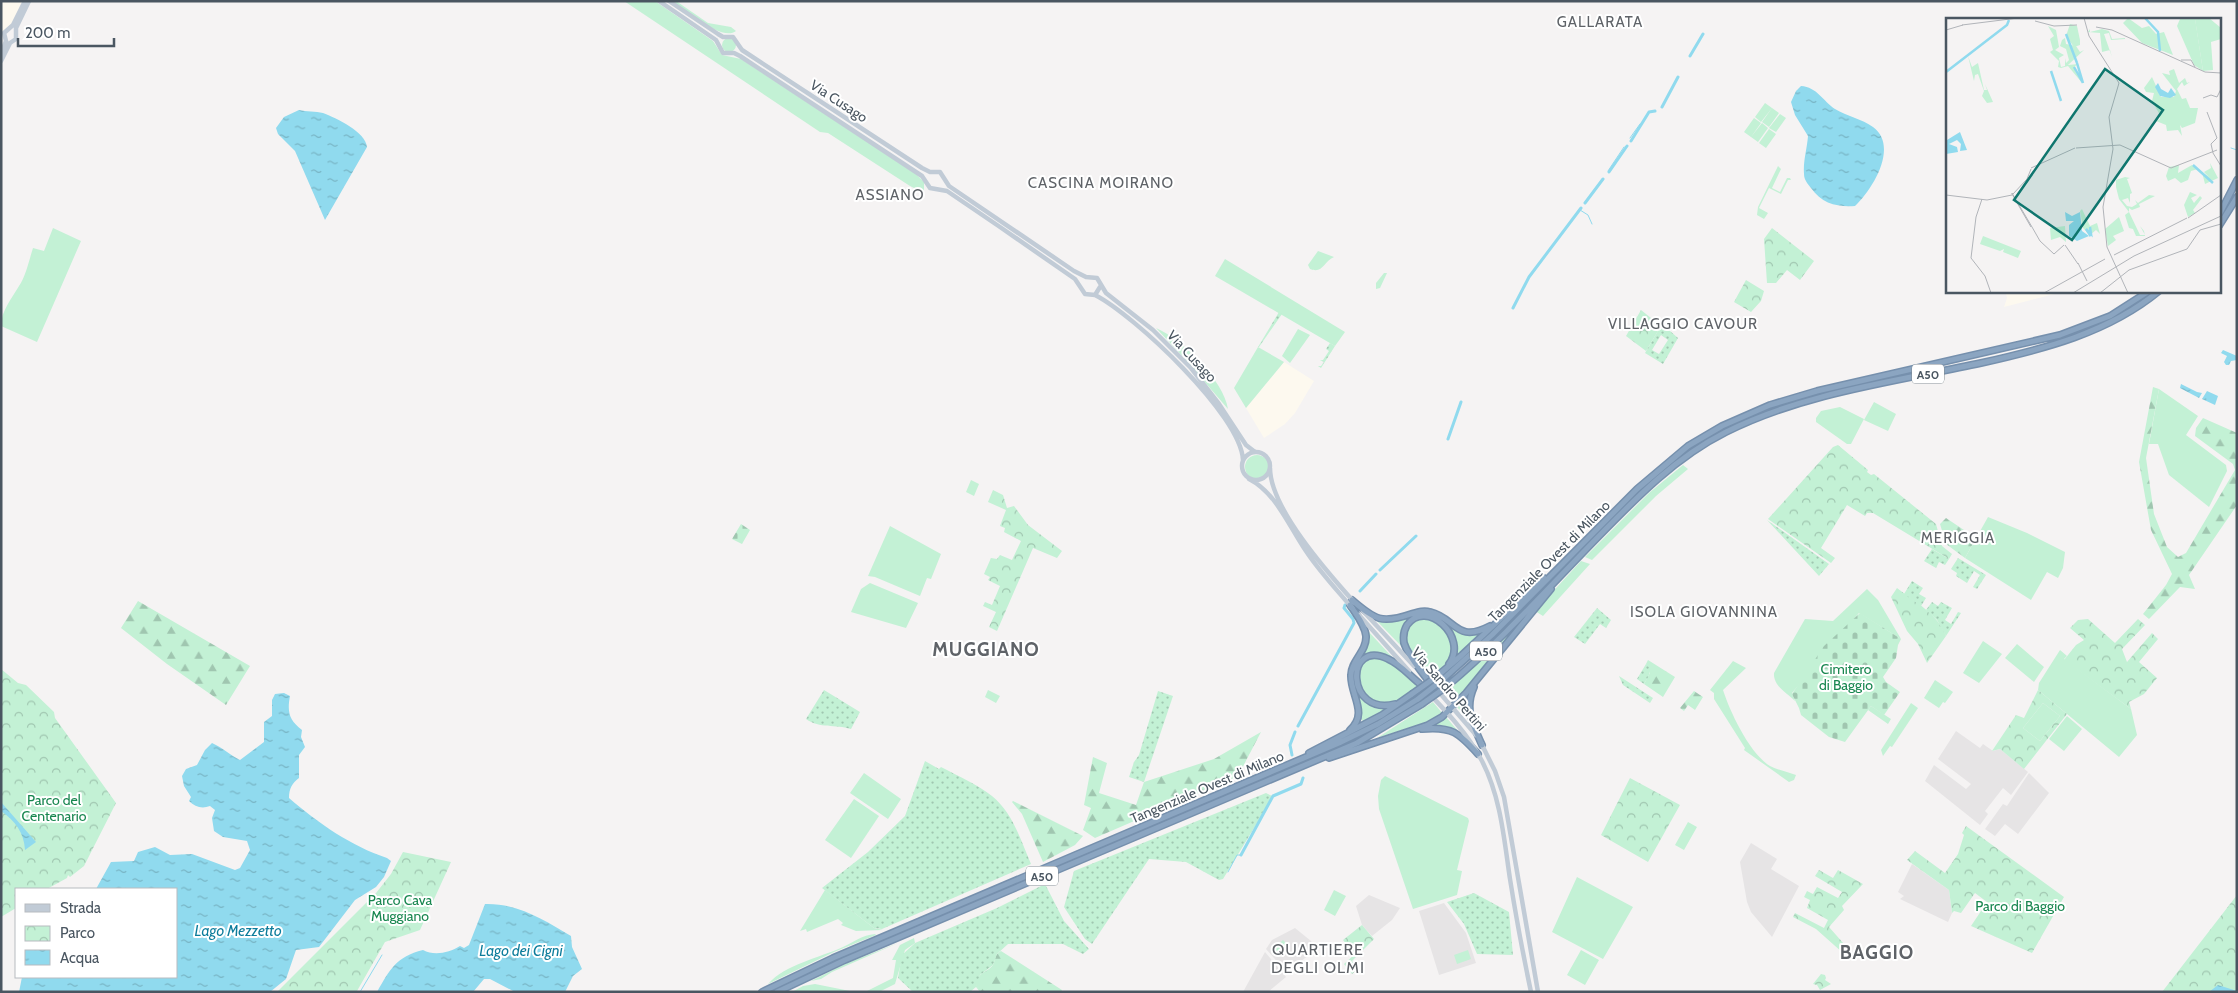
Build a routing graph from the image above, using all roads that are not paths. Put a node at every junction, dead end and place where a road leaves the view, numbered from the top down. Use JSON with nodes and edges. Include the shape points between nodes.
{"nodes":[{"id":1,"x":25,"y":1,"type":"edge"},
{"id":2,"x":29,"y":1,"type":"edge"},
{"id":3,"x":659,"y":1,"type":"edge"},
{"id":4,"x":668,"y":1,"type":"edge"},
{"id":5,"x":8,"y":30,"type":"junction"},
{"id":6,"x":16,"y":32,"type":"junction"},
{"id":7,"x":724,"y":37,"type":"junction"},
{"id":8,"x":8,"y":42,"type":"junction"},
{"id":9,"x":719,"y":44,"type":"junction"},
{"id":10,"x":738,"y":46,"type":"junction"},
{"id":11,"x":734,"y":53,"type":"junction"},
{"id":12,"x":1,"y":54,"type":"edge"},
{"id":13,"x":1,"y":61,"type":"edge"},
{"id":14,"x":930,"y":172,"type":"junction"},
{"id":15,"x":925,"y":180,"type":"junction"},
{"id":16,"x":945,"y":180,"type":"junction"},
{"id":17,"x":2237,"y":180,"type":"edge"},
{"id":18,"x":939,"y":189,"type":"junction"},
{"id":19,"x":2237,"y":197,"type":"edge"},
{"id":20,"x":2220,"y":213,"type":"edge"},
{"id":21,"x":2220,"y":224,"type":"edge"},
{"id":22,"x":1086,"y":277,"type":"junction"},
{"id":23,"x":1081,"y":286,"type":"junction"},
{"id":24,"x":1100,"y":287,"type":"junction"},
{"id":25,"x":2147,"y":292,"type":"edge"},
{"id":26,"x":2158,"y":292,"type":"edge"},
{"id":27,"x":1095,"y":295,"type":"junction"},
{"id":28,"x":1255,"y":452,"type":"junction"},
{"id":29,"x":1243,"y":460,"type":"junction"},
{"id":30,"x":1270,"y":468,"type":"junction"},
{"id":31,"x":1249,"y":479,"type":"junction"},
{"id":32,"x":1351,"y":602,"type":"junction"},
{"id":33,"x":1516,"y":607,"type":"junction"},
{"id":34,"x":1526,"y":614,"type":"junction"},
{"id":35,"x":1497,"y":622,"type":"junction"},
{"id":36,"x":1444,"y":671,"type":"junction"},
{"id":37,"x":1427,"y":679,"type":"junction"},
{"id":38,"x":1479,"y":679,"type":"junction"},
{"id":39,"x":1419,"y":683,"type":"junction"},
{"id":40,"x":1400,"y":702,"type":"junction"},
{"id":41,"x":1453,"y":707,"type":"junction"},
{"id":42,"x":1447,"y":713,"type":"junction"},
{"id":43,"x":1411,"y":730,"type":"junction"},
{"id":44,"x":1352,"y":732,"type":"junction"},
{"id":45,"x":1357,"y":745,"type":"junction"},
{"id":46,"x":1482,"y":745,"type":"junction"},
{"id":47,"x":1478,"y":754,"type":"junction"},
{"id":48,"x":1282,"y":768,"type":"junction"},
{"id":49,"x":762,"y":992,"type":"edge"},
{"id":50,"x":776,"y":992,"type":"edge"},
{"id":51,"x":1531,"y":992,"type":"edge"},
{"id":52,"x":1538,"y":992,"type":"edge"}],
"edges":[{"from":1,"to":5,"type":"main road"},
{"from":2,"to":6,"type":"main road"},
{"from":3,"to":9,"type":"main road","name":"Via Cusago"},
{"from":4,"to":7,"type":"main road","name":"Via Cusago"},
{"from":5,"to":6,"type":"main road"},
{"from":5,"to":8,"type":"main road","via":[[4,35]]},
{"from":6,"to":8,"type":"main road","via":[[16,39]]},
{"from":7,"to":9,"type":"main road"},
{"from":7,"to":10,"type":"main road","name":"Via Cusago","via":[[733,37]]},
{"from":8,"to":12,"type":"main road"},
{"from":8,"to":13,"type":"main road"},
{"from":9,"to":11,"type":"main road","name":"Via Cusago","via":[[723,53]]},
{"from":10,"to":11,"type":"main road"},
{"from":10,"to":14,"type":"main road","name":"Via Cusago"},
{"from":11,"to":15,"type":"main road","name":"Via Cusago"},
{"from":14,"to":15,"type":"main road"},
{"from":14,"to":16,"type":"main road","name":"Via Cusago","via":[[940,172]]},
{"from":15,"to":18,"type":"main road","name":"Via Cusago","via":[[930,188]]},
{"from":16,"to":18,"type":"main road"},
{"from":16,"to":22,"type":"main road","name":"Via Cusago","via":[[949,186]]},
{"from":17,"to":20,"type":"highway"},
{"from":18,"to":23,"type":"main road","name":"Via Cusago","via":[[1000,226]]},
{"from":19,"to":21,"type":"highway"},
{"from":22,"to":23,"type":"main road"},
{"from":22,"to":24,"type":"main road","name":"Via Cusago","via":[[1097,278]]},
{"from":23,"to":27,"type":"main road","name":"Via Cusago","via":[[1086,295]]},
{"from":24,"to":27,"type":"main road"},
{"from":24,"to":28,"type":"main road","name":"Via Cusago","via":[[1153,330],[1183,360]]},
{"from":25,"to":33,"type":"highway","name":"Tangenziale Ovest di Milano","number":"A50","via":[[2110,316],[2060,335],[1817,391],[1770,405],[1722,426],[1688,446],[1637,489],[1556,569],[1540,580]]},
{"from":26,"to":34,"type":"highway","name":"Tangenziale Ovest di Milano","number":"A50","via":[[2123,316],[2062,343],[1810,401],[1725,432],[1693,451],[1639,496]]},
{"from":27,"to":29,"type":"main road","name":"Via Cusago","via":[[1140,327],[1191,376],[1225,422],[1242,450]]},
{"from":28,"to":29,"type":"main road"},
{"from":28,"to":30,"type":"main road","via":[[1266,456]]},
{"from":29,"to":31,"type":"main road","via":[[1242,470]]},
{"from":30,"to":31,"type":"main road","via":[[1263,478]]},
{"from":30,"to":32,"type":"main road","name":"Via Sandro Pertini","via":[[1274,490],[1291,521]]},
{"from":31,"to":32,"type":"main road","name":"Via Sandro Pertini","via":[[1268,492],[1309,555]]},
{"from":32,"to":35,"type":"highway","via":[[1380,620],[1428,612],[1467,632]]},
{"from":32,"to":37,"type":"main road","name":"Via Sandro Pertini"},
{"from":32,"to":39,"type":"main road","name":"Via Sandro Pertini"},
{"from":32,"to":44,"type":"highway","via":[[1366,635],[1366,643],[1350,676],[1359,713]]},
{"from":33,"to":35,"type":"highway"},
{"from":33,"to":44,"type":"highway","name":"Tangenziale Ovest di Milano","number":"A50","bridge":true,"via":[[1473,654],[1418,699],[1372,728]]},
{"from":34,"to":38,"type":"highway"},
{"from":34,"to":45,"type":"highway","name":"Tangenziale Ovest di Milano","number":"A50","bridge":true,"via":[[1446,687]]},
{"from":35,"to":36,"type":"highway"},
{"from":36,"to":37,"type":"highway","via":[[1454,656],[1453,638],[1435,618],[1415,618],[1407,625],[1404,640],[1411,657]]},
{"from":36,"to":40,"type":"highway","bridge":true},
{"from":37,"to":41,"type":"main road","name":"Via Sandro Pertini"},
{"from":38,"to":41,"type":"highway"},
{"from":38,"to":46,"type":"highway","via":[[1469,706],[1470,717]]},
{"from":39,"to":40,"type":"highway","via":[[1384,657],[1372,656],[1361,663],[1355,676],[1358,688],[1364,694],[1376,704]]},
{"from":39,"to":42,"type":"main road","name":"Via Sandro Pertini"},
{"from":40,"to":44,"type":"highway"},
{"from":41,"to":42,"type":"highway"},
{"from":41,"to":46,"type":"main road","name":"Via Sandro Pertini"},
{"from":42,"to":43,"type":"highway","via":[[1434,722]]},
{"from":42,"to":47,"type":"main road","name":"Via Sandro Pertini"},
{"from":43,"to":45,"type":"highway"},
{"from":43,"to":47,"type":"highway","via":[[1435,728],[1453,731]]},
{"from":44,"to":48,"type":"highway","name":"Tangenziale Ovest di Milano","number":"A50"},
{"from":44,"to":48,"type":"highway"},
{"from":45,"to":50,"type":"highway","name":"Tangenziale Ovest di Milano","number":"A50"},
{"from":46,"to":52,"type":"main road","name":"Via Sandro Pertini","via":[[1505,802]]},
{"from":47,"to":51,"type":"main road","name":"Via Sandro Pertini","via":[[1498,804]]},
{"from":48,"to":49,"type":"highway","name":"Tangenziale Ovest di Milano","number":"A50","via":[[833,958]]}]}
